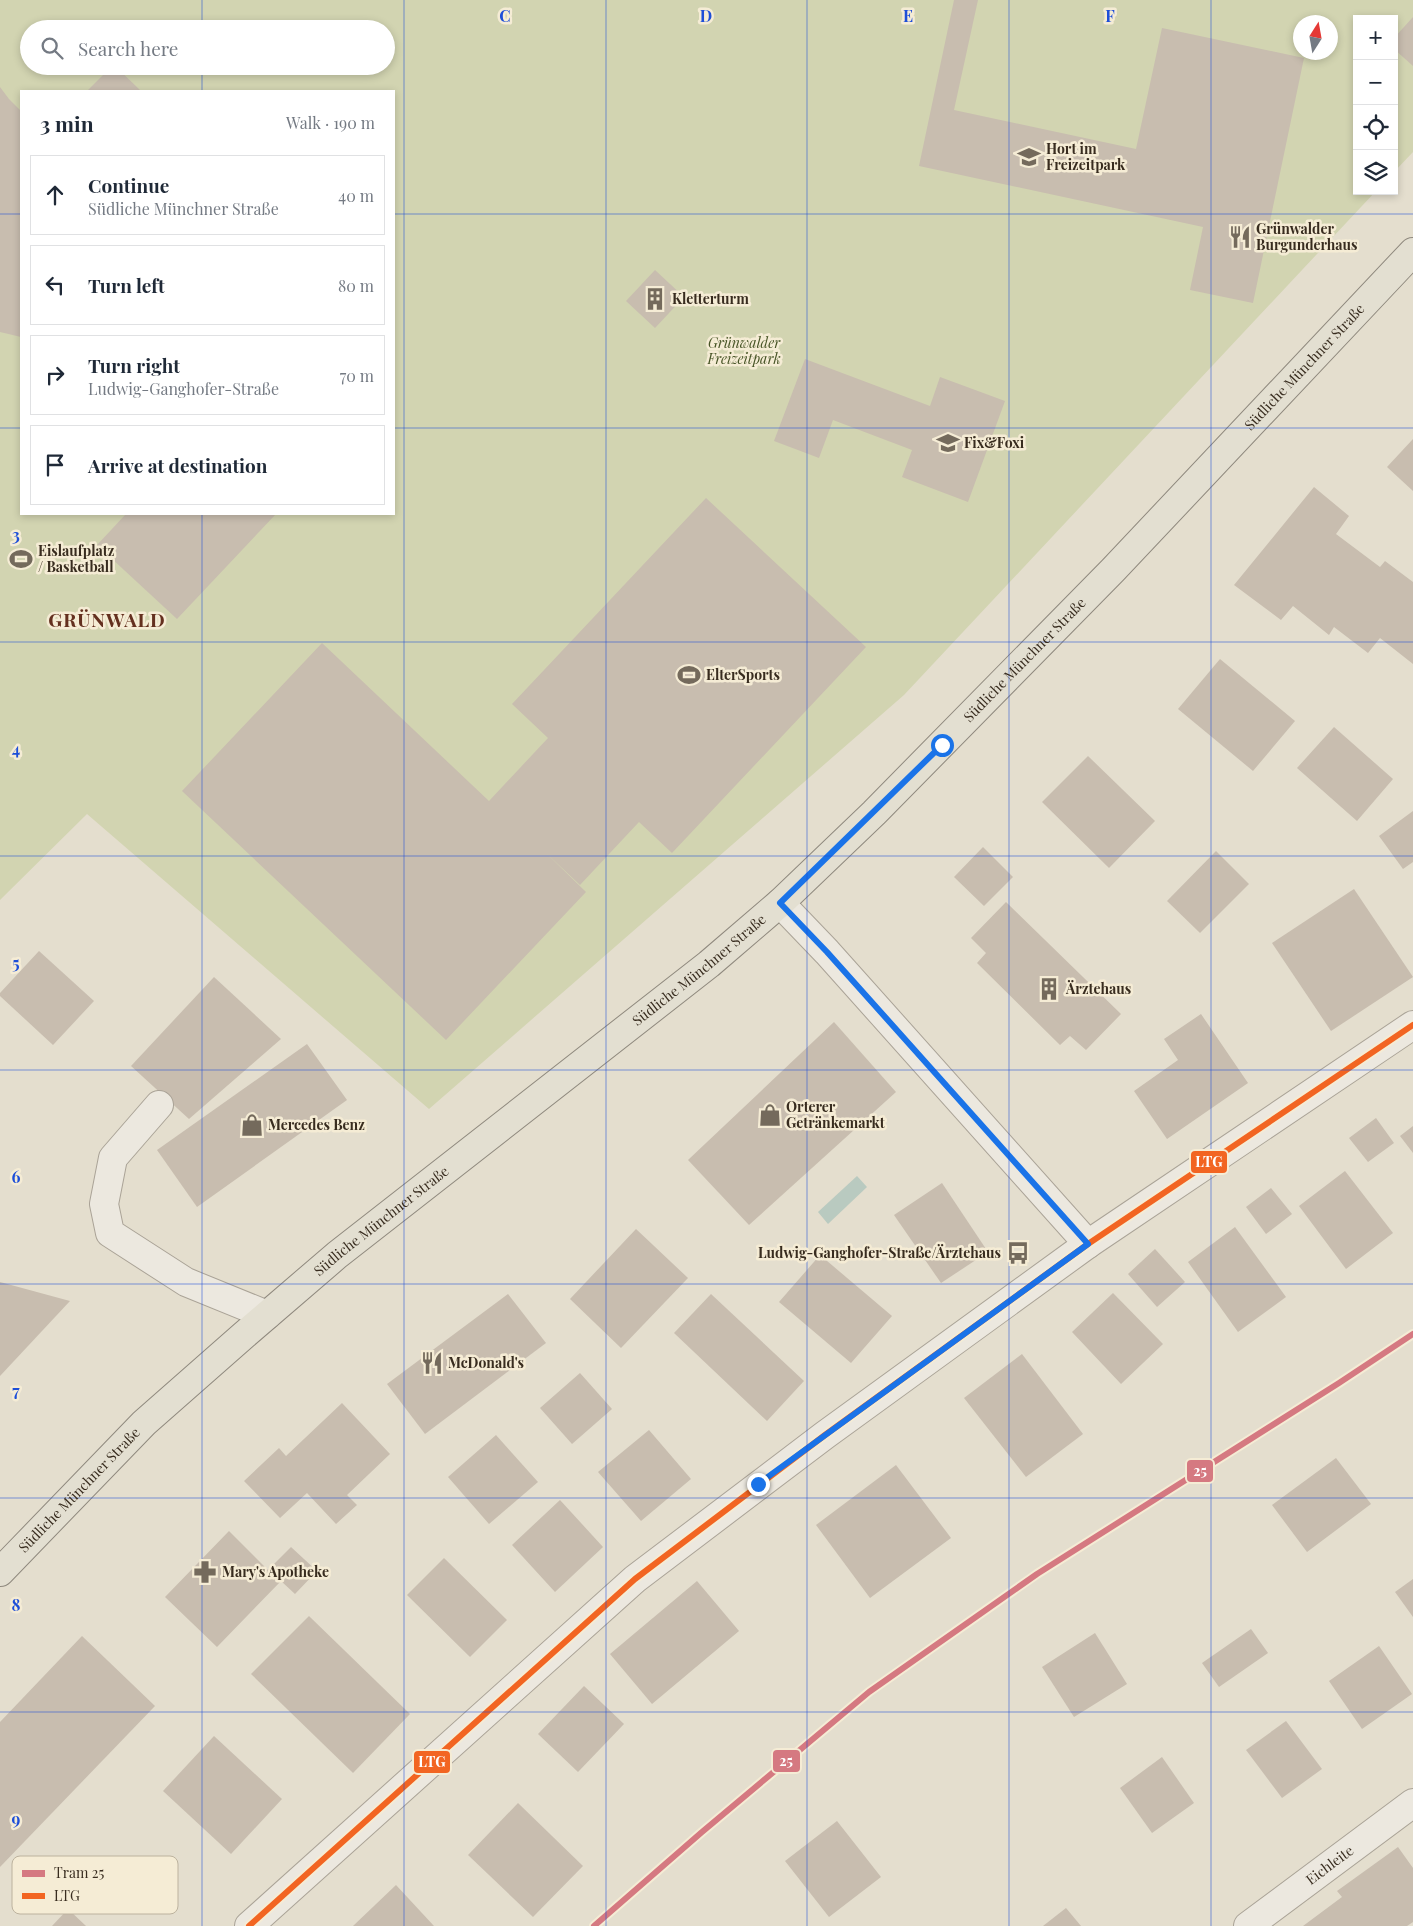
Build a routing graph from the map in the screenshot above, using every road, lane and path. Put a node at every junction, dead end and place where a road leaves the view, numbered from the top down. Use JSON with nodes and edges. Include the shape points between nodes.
{"nodes":[{"id":1,"x":1413,"y":252,"type":"edge"},
{"id":2,"x":780,"y":903,"type":"junction"},
{"id":3,"x":1413,"y":1024,"type":"edge"},
{"id":4,"x":160,"y":1105,"type":"dead end"},
{"id":5,"x":1088,"y":1244,"type":"junction"},
{"id":6,"x":267,"y":1316,"type":"junction"},
{"id":7,"x":0,"y":1572,"type":"edge"},
{"id":8,"x":1413,"y":1803,"type":"edge"},
{"id":9,"x":249,"y":1926,"type":"edge"},
{"id":10,"x":1248,"y":1926,"type":"edge"}],
"edges":[{"from":1,"to":2,"type":"main road","name":"Südliche Münchner Straße","via":[[1106,577],[908,779]]},
{"from":2,"to":5,"type":"street"},
{"from":2,"to":6,"type":"main road","name":"Südliche Münchner Straße","via":[[708,964],[337,1255]]},
{"from":3,"to":5,"type":"street"},
{"from":4,"to":6,"type":"street","via":[[112,1158],[104,1204],[110,1233],[186,1282]]},
{"from":5,"to":9,"type":"street","via":[[825,1434],[635,1579]]},
{"from":6,"to":7,"type":"main road","name":"Südliche Münchner Straße","via":[[144,1423]]},
{"from":8,"to":10,"type":"street","name":"Eichleite"}]}
